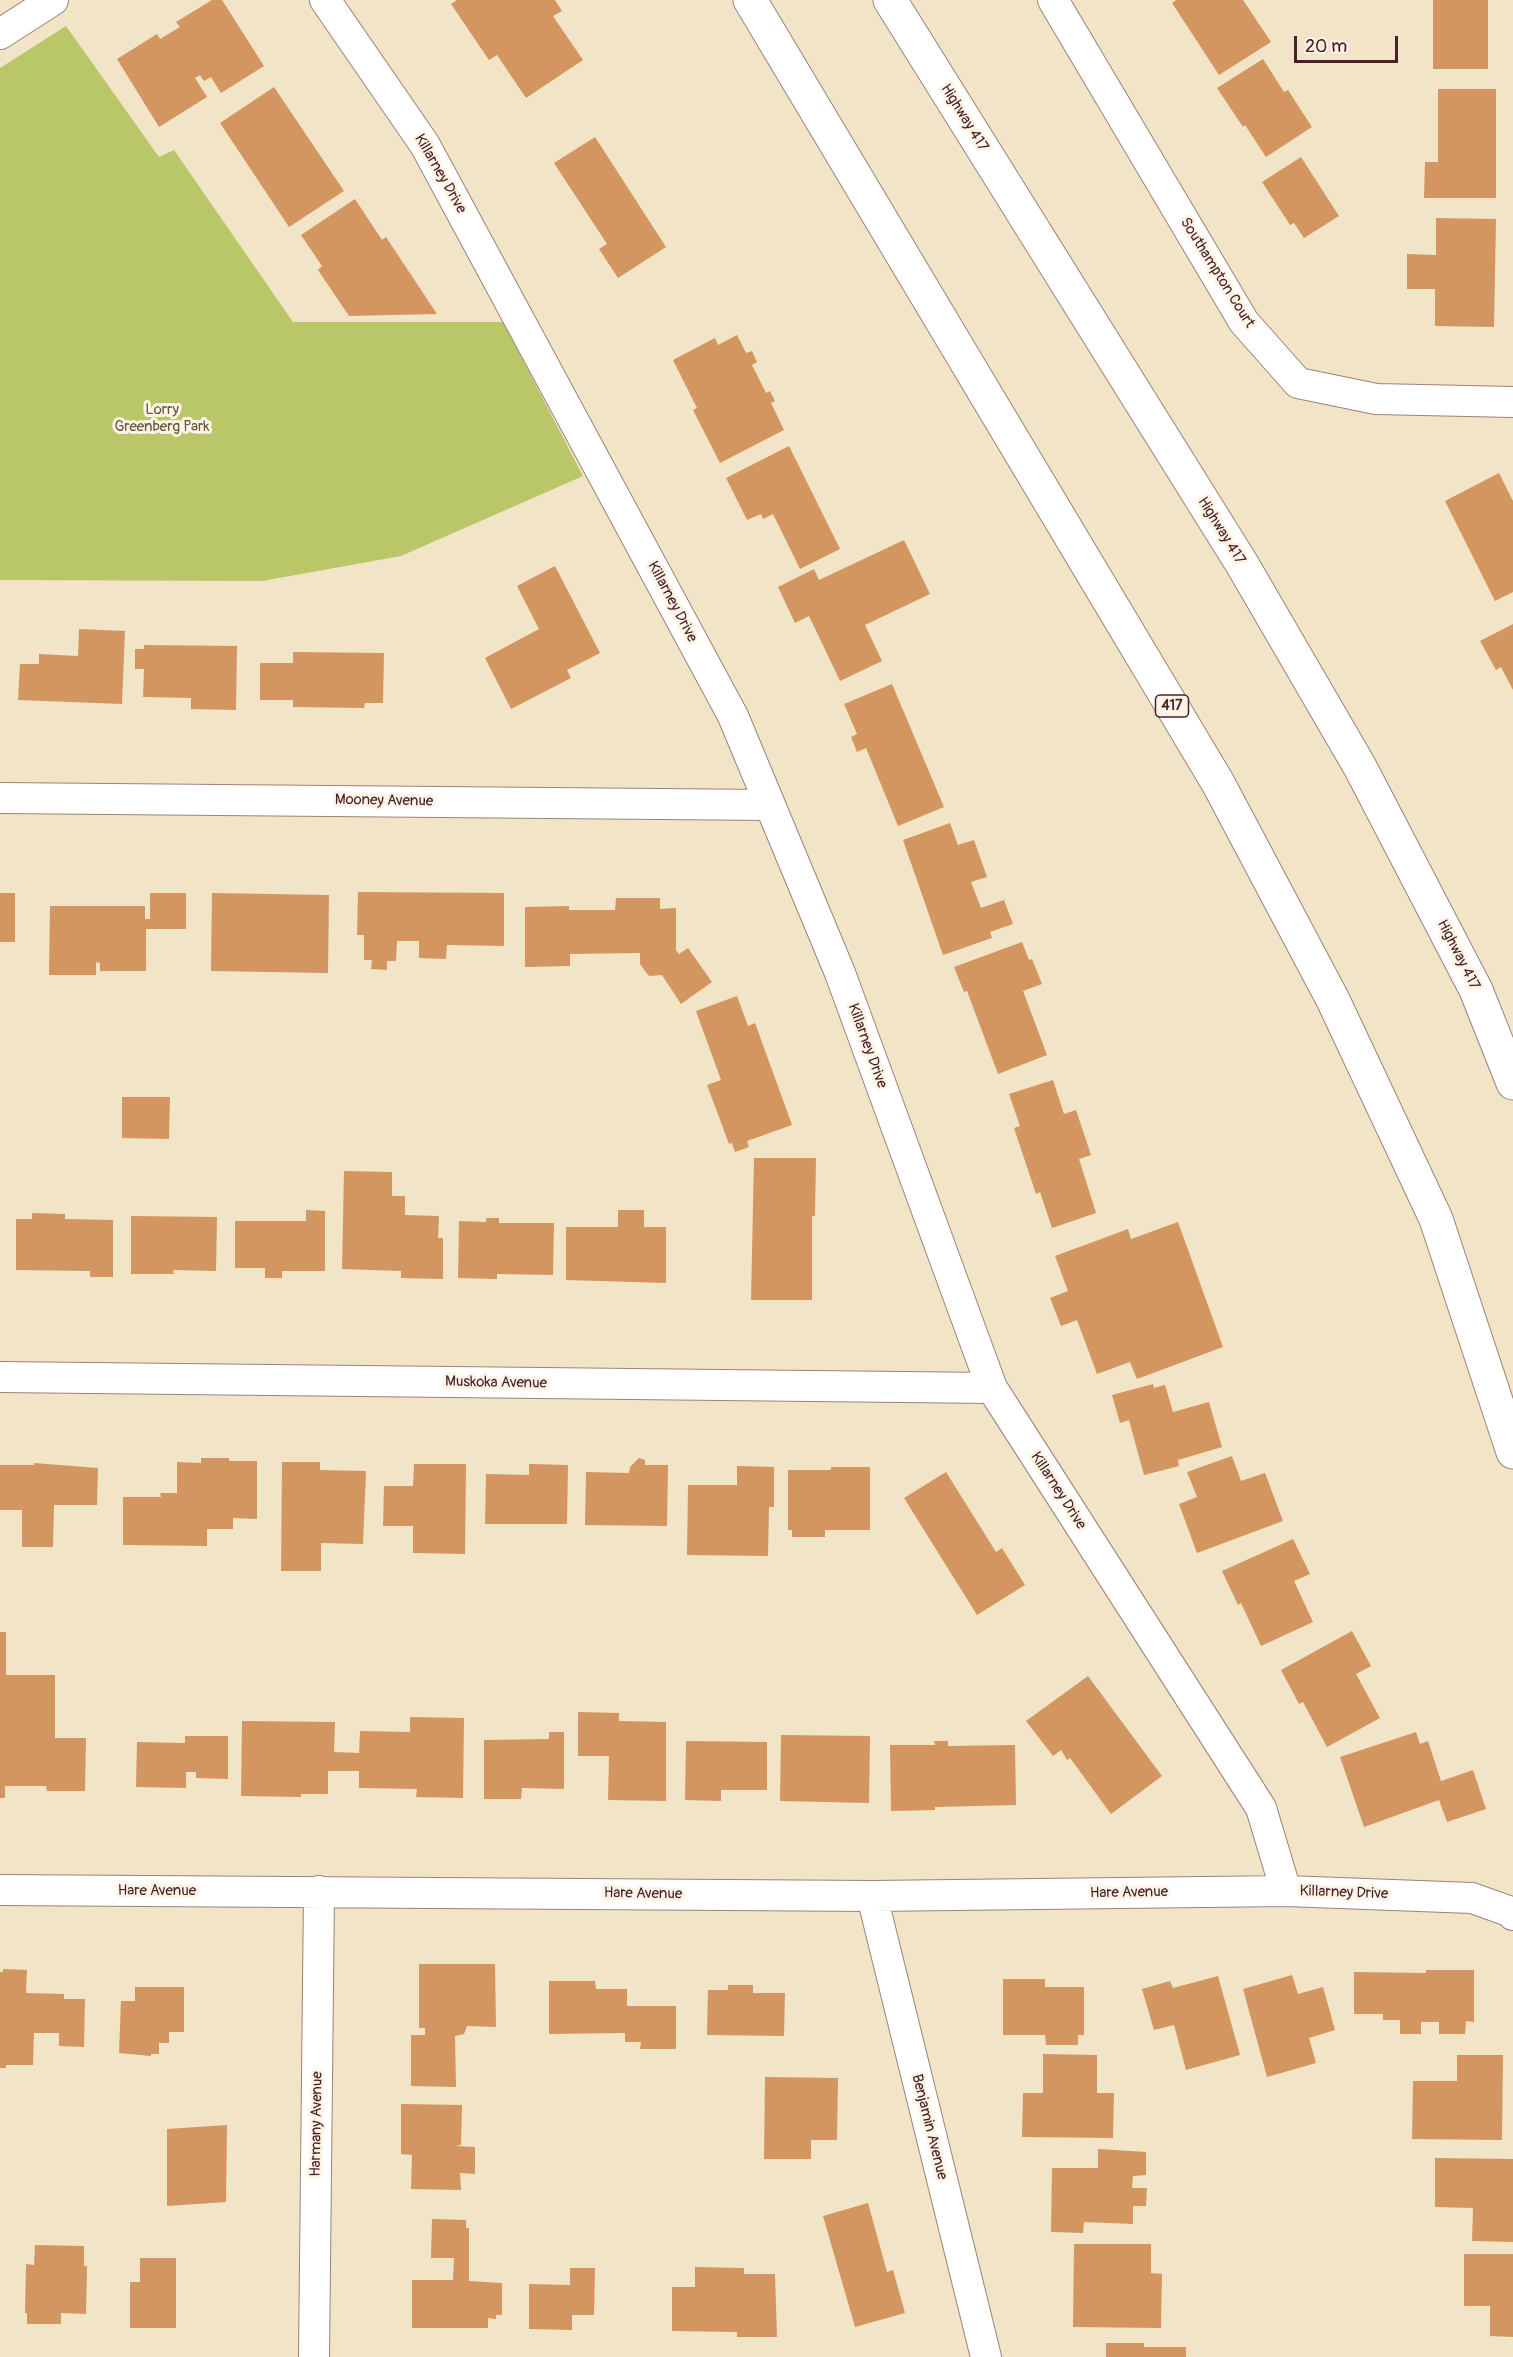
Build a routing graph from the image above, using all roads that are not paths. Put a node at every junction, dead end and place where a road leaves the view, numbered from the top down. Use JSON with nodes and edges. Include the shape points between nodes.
{"nodes":[{"id":1,"x":54,"y":0,"type":"edge"},
{"id":2,"x":325,"y":0,"type":"edge"},
{"id":3,"x":750,"y":0,"type":"edge"},
{"id":4,"x":890,"y":0,"type":"edge"},
{"id":5,"x":1053,"y":0,"type":"edge"},
{"id":6,"x":0,"y":34,"type":"edge"},
{"id":7,"x":1513,"y":402,"type":"edge"},
{"id":8,"x":0,"y":798,"type":"edge"},
{"id":9,"x":769,"y":805,"type":"junction"},
{"id":10,"x":1513,"y":1083,"type":"edge"},
{"id":11,"x":0,"y":1377,"type":"edge"},
{"id":12,"x":992,"y":1388,"type":"junction"},
{"id":13,"x":1513,"y":1452,"type":"edge"},
{"id":14,"x":0,"y":1890,"type":"edge"},
{"id":15,"x":319,"y":1891,"type":"junction"},
{"id":16,"x":1286,"y":1891,"type":"junction"},
{"id":17,"x":872,"y":1896,"type":"junction"},
{"id":18,"x":1513,"y":1915,"type":"edge"},
{"id":19,"x":314,"y":2357,"type":"edge"},
{"id":20,"x":986,"y":2357,"type":"edge"}],
"edges":[{"from":1,"to":6,"type":"street"},
{"from":2,"to":9,"type":"street","name":"Killarney Drive","via":[[431,155],[733,716]]},
{"from":3,"to":13,"type":"highway","number":"417","via":[[1218,783],[1327,990],[1436,1219]]},
{"from":4,"to":10,"type":"highway","name":"Highway 417","via":[[1242,564],[1342,736],[1476,990]]},
{"from":5,"to":7,"type":"street","name":"Southampton Court","via":[[1244,322],[1298,383],[1376,399]]},
{"from":8,"to":9,"type":"street","name":"Mooney Avenue"},
{"from":9,"to":12,"type":"street","name":"Killarney Drive","via":[[840,973]]},
{"from":11,"to":12,"type":"street","name":"Muskoka Avenue"},
{"from":12,"to":16,"type":"street","name":"Killarney Drive","via":[[1261,1808]]},
{"from":14,"to":15,"type":"street","name":"Hare Avenue"},
{"from":15,"to":17,"type":"street","name":"Hare Avenue"},
{"from":15,"to":19,"type":"street","name":"Harmany Avenue"},
{"from":16,"to":17,"type":"street","name":"Hare Avenue"},
{"from":16,"to":18,"type":"street","name":"Killarney Drive","via":[[1472,1898]]},
{"from":17,"to":20,"type":"street","name":"Benjamin Avenue"}]}
